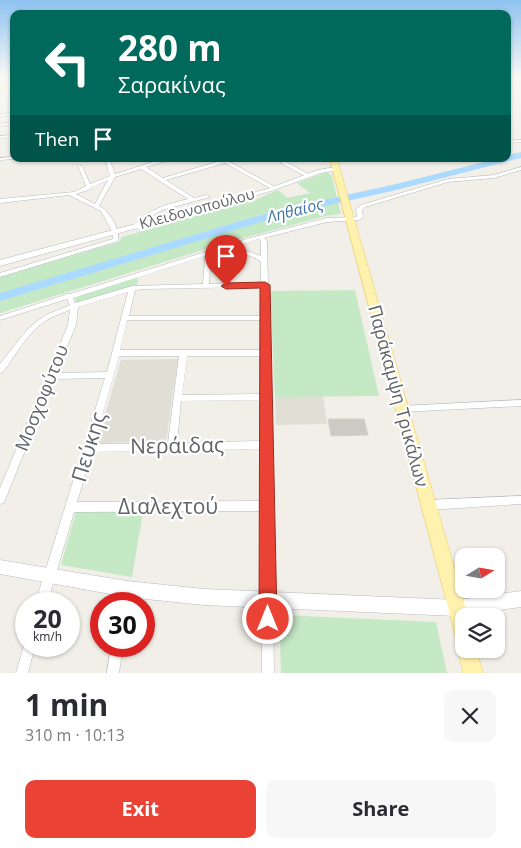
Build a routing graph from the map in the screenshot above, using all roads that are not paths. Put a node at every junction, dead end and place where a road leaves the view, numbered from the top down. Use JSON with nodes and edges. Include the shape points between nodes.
{"nodes":[{"id":1,"x":108,"y":162,"type":"edge"},
{"id":2,"x":158,"y":162,"type":"edge"},
{"id":3,"x":217,"y":162,"type":"edge"},
{"id":4,"x":226,"y":162,"type":"edge"},
{"id":5,"x":334,"y":162,"type":"edge"},
{"id":6,"x":284,"y":163,"type":"dead end"},
{"id":7,"x":80,"y":166,"type":"dead end"},
{"id":8,"x":142,"y":167,"type":"junction"},
{"id":9,"x":521,"y":168,"type":"edge"},
{"id":10,"x":336,"y":169,"type":"junction"},
{"id":11,"x":113,"y":176,"type":"junction"},
{"id":12,"x":309,"y":176,"type":"junction"},
{"id":13,"x":162,"y":180,"type":"junction"},
{"id":14,"x":89,"y":188,"type":"junction"},
{"id":15,"x":272,"y":189,"type":"junction"},
{"id":16,"x":71,"y":194,"type":"junction"},
{"id":17,"x":207,"y":197,"type":"dead end"},
{"id":18,"x":193,"y":200,"type":"junction"},
{"id":19,"x":0,"y":201,"type":"edge"},
{"id":20,"x":96,"y":206,"type":"junction"},
{"id":21,"x":350,"y":217,"type":"junction"},
{"id":22,"x":139,"y":227,"type":"junction"},
{"id":23,"x":116,"y":233,"type":"junction"},
{"id":24,"x":261,"y":238,"type":"junction"},
{"id":25,"x":217,"y":250,"type":"junction"},
{"id":26,"x":208,"y":252,"type":"junction"},
{"id":27,"x":264,"y":261,"type":"junction"},
{"id":28,"x":4,"y":268,"type":"edge"},
{"id":29,"x":0,"y":275,"type":"edge"},
{"id":30,"x":265,"y":285,"type":"junction"},
{"id":31,"x":206,"y":286,"type":"junction"},
{"id":32,"x":132,"y":288,"type":"junction"},
{"id":33,"x":68,"y":295,"type":"junction"},
{"id":34,"x":39,"y":305,"type":"junction"},
{"id":35,"x":74,"y":307,"type":"junction"},
{"id":36,"x":0,"y":318,"type":"edge"},
{"id":37,"x":125,"y":318,"type":"junction"},
{"id":38,"x":265,"y":318,"type":"junction"},
{"id":39,"x":41,"y":321,"type":"junction"},
{"id":40,"x":183,"y":353,"type":"junction"},
{"id":41,"x":265,"y":353,"type":"junction"},
{"id":42,"x":116,"y":354,"type":"junction"},
{"id":43,"x":0,"y":370,"type":"edge"},
{"id":44,"x":110,"y":375,"type":"junction"},
{"id":45,"x":52,"y":376,"type":"junction"},
{"id":46,"x":265,"y":397,"type":"junction"},
{"id":47,"x":178,"y":398,"type":"junction"},
{"id":48,"x":521,"y":403,"type":"edge"},
{"id":49,"x":402,"y":409,"type":"junction"},
{"id":50,"x":172,"y":445,"type":"junction"},
{"id":51,"x":266,"y":445,"type":"junction"},
{"id":52,"x":89,"y":448,"type":"junction"},
{"id":53,"x":0,"y":500,"type":"edge"},
{"id":54,"x":521,"y":500,"type":"edge"},
{"id":55,"x":428,"y":505,"type":"junction"},
{"id":56,"x":266,"y":506,"type":"junction"},
{"id":57,"x":70,"y":507,"type":"junction"},
{"id":58,"x":0,"y":567,"type":"edge"},
{"id":59,"x":49,"y":576,"type":"junction"},
{"id":60,"x":45,"y":592,"type":"edge"},
{"id":61,"x":110,"y":592,"type":"edge"},
{"id":62,"x":155,"y":596,"type":"edge"},
{"id":63,"x":521,"y":599,"type":"edge"},
{"id":64,"x":268,"y":601,"type":"junction"},
{"id":65,"x":457,"y":608,"type":"junction"},
{"id":66,"x":26,"y":657,"type":"edge"},
{"id":67,"x":115,"y":657,"type":"edge"},
{"id":68,"x":470,"y":658,"type":"edge"},
{"id":69,"x":22,"y":673,"type":"edge"},
{"id":70,"x":113,"y":673,"type":"edge"},
{"id":71,"x":268,"y":673,"type":"edge"},
{"id":72,"x":473,"y":673,"type":"edge"}],
"edges":[{"from":1,"to":11,"type":"street"},
{"from":2,"to":8,"type":"street"},
{"from":3,"to":13,"type":"street"},
{"from":4,"to":15,"type":"street"},
{"from":5,"to":10,"type":"main road","name":"Παράκαμψη Τρικάλων"},
{"from":6,"to":12,"type":"street"},
{"from":7,"to":14,"type":"street"},
{"from":8,"to":11,"type":"street"},
{"from":8,"to":13,"type":"street"},
{"from":9,"to":21,"type":"street","via":[[487,177],[448,181],[365,205],[360,208],[359,218]]},
{"from":10,"to":12,"type":"street","name":"Κλειδονοπούλου"},
{"from":10,"to":21,"type":"main road","name":"Παράκαμψη Τρικάλων"},
{"from":11,"to":14,"type":"street"},
{"from":11,"to":20,"type":"street"},
{"from":12,"to":15,"type":"street","name":"Κλειδονοπούλου"},
{"from":13,"to":18,"type":"street"},
{"from":14,"to":16,"type":"street"},
{"from":15,"to":22,"type":"street","name":"Κλειδονοπούλου","via":[[252,198]]},
{"from":16,"to":19,"type":"street"},
{"from":16,"to":20,"type":"street"},
{"from":17,"to":18,"type":"street"},
{"from":18,"to":22,"type":"street","via":[[156,212]]},
{"from":20,"to":23,"type":"street","via":[[103,210]]},
{"from":21,"to":24,"type":"street"},
{"from":21,"to":49,"type":"main road","name":"Παράκαμψη Τρικάλων"},
{"from":22,"to":23,"type":"street","name":"Κλειδονοπούλου"},
{"from":23,"to":28,"type":"street","name":"Κλειδονοπούλου"},
{"from":24,"to":25,"type":"street"},
{"from":24,"to":27,"type":"street","via":[[264,241]]},
{"from":25,"to":26,"type":"street"},
{"from":25,"to":27,"type":"street","via":[[243,252],[260,256]]},
{"from":26,"to":31,"type":"street"},
{"from":26,"to":33,"type":"street"},
{"from":27,"to":30,"type":"street"},
{"from":28,"to":29,"type":"street"},
{"from":30,"to":31,"type":"street"},
{"from":30,"to":38,"type":"street"},
{"from":31,"to":32,"type":"street"},
{"from":32,"to":35,"type":"street"},
{"from":32,"to":37,"type":"street","name":"Πεύκης"},
{"from":33,"to":34,"type":"street"},
{"from":33,"to":35,"type":"street"},
{"from":34,"to":36,"type":"street"},
{"from":34,"to":39,"type":"street"},
{"from":35,"to":39,"type":"street"},
{"from":35,"to":45,"type":"street","name":"Μοσχοφύτου","via":[[72,325]]},
{"from":37,"to":38,"type":"street"},
{"from":37,"to":42,"type":"street","name":"Πεύκης"},
{"from":38,"to":41,"type":"street"},
{"from":39,"to":43,"type":"street"},
{"from":40,"to":41,"type":"street"},
{"from":40,"to":42,"type":"street"},
{"from":40,"to":47,"type":"street"},
{"from":41,"to":46,"type":"street"},
{"from":42,"to":44,"type":"street","name":"Πεύκης"},
{"from":44,"to":45,"type":"street"},
{"from":44,"to":52,"type":"street","name":"Πεύκης"},
{"from":45,"to":53,"type":"street","name":"Μοσχοφύτου"},
{"from":46,"to":47,"type":"street"},
{"from":46,"to":51,"type":"street"},
{"from":47,"to":50,"type":"street"},
{"from":48,"to":49,"type":"street"},
{"from":49,"to":55,"type":"main road","name":"Παράκαμψη Τρικάλων"},
{"from":50,"to":51,"type":"street","name":"Νεράιδας"},
{"from":50,"to":52,"type":"street","name":"Νεράιδας"},
{"from":51,"to":56,"type":"street"},
{"from":52,"to":57,"type":"street","name":"Πεύκης"},
{"from":54,"to":55,"type":"street"},
{"from":55,"to":65,"type":"main road","name":"Παράκαμψη Τρικάλων"},
{"from":56,"to":57,"type":"street","name":"Διαλεχτού"},
{"from":56,"to":64,"type":"street"},
{"from":57,"to":59,"type":"street","name":"Πεύκης"},
{"from":58,"to":59,"type":"street"},
{"from":59,"to":60,"type":"street","name":"Πεύκης"},
{"from":59,"to":61,"type":"street"},
{"from":62,"to":64,"type":"street"},
{"from":63,"to":65,"type":"street"},
{"from":64,"to":65,"type":"street"},
{"from":64,"to":71,"type":"street"},
{"from":66,"to":69,"type":"street"},
{"from":67,"to":70,"type":"street"},
{"from":68,"to":72,"type":"main road"}]}
